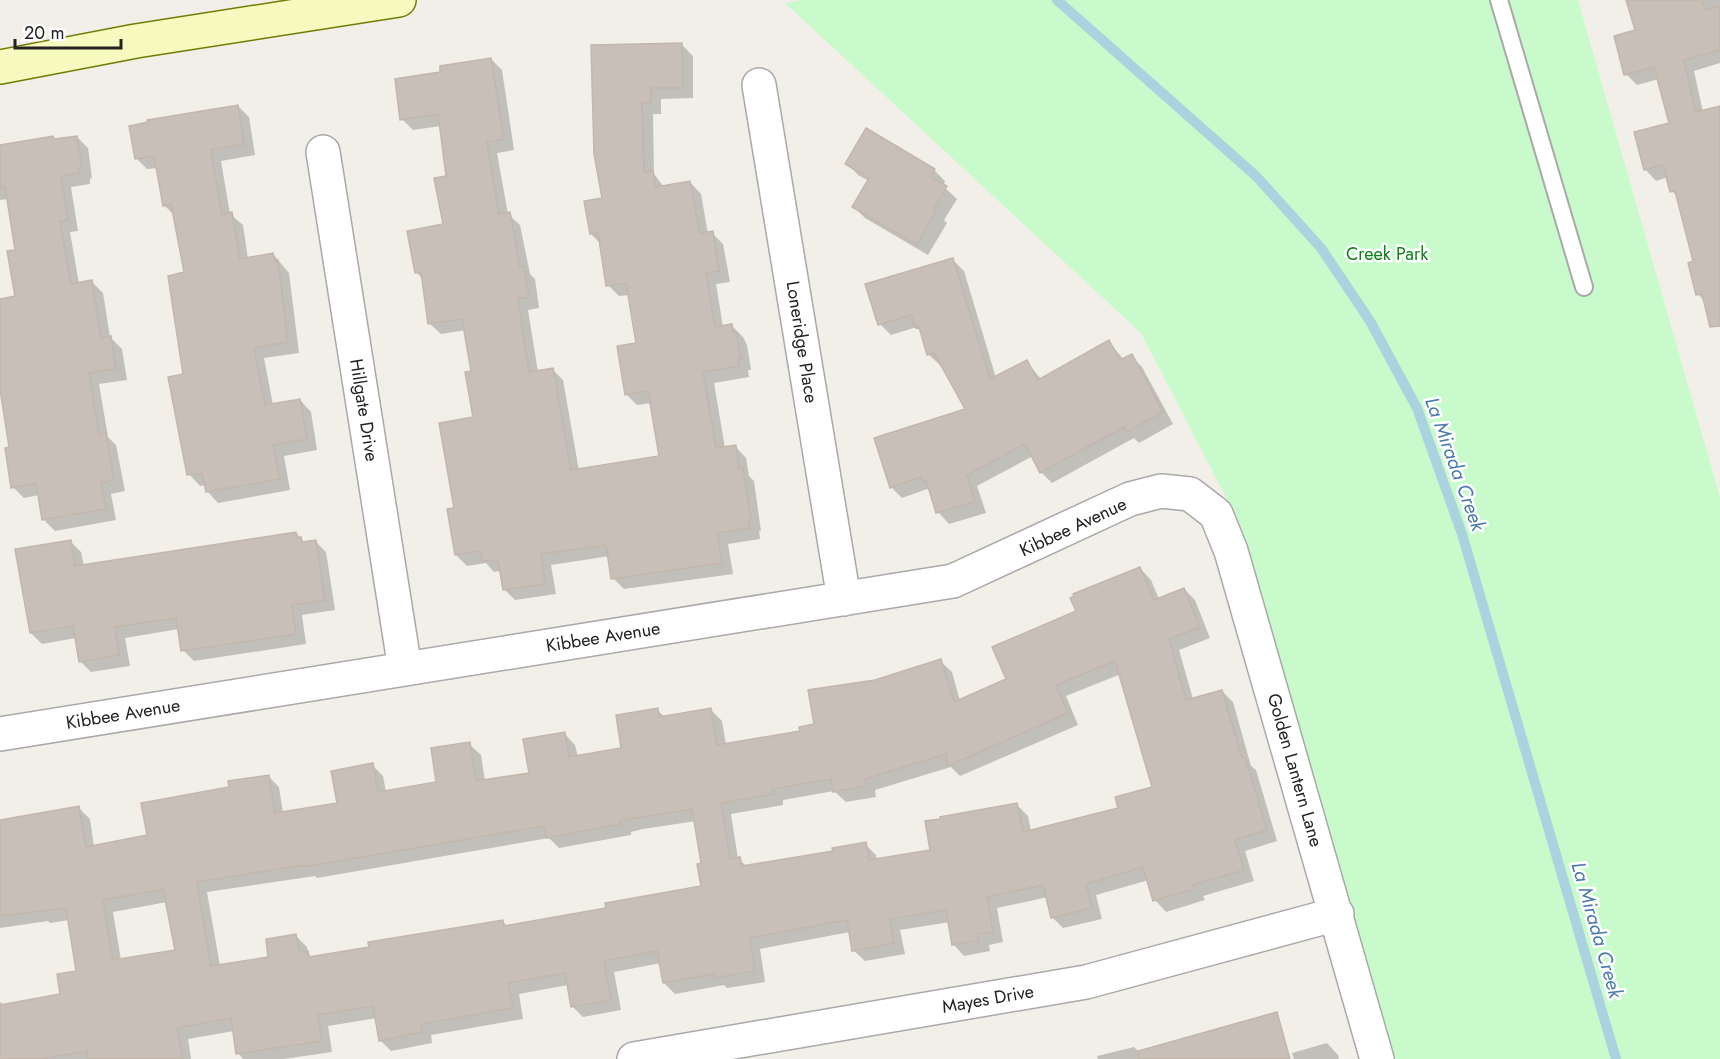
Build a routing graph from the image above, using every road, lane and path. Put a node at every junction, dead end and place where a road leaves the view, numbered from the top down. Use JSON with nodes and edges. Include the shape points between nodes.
{"nodes":[{"id":1,"x":399,"y":0,"type":"edge"},
{"id":2,"x":1499,"y":0,"type":"edge"},
{"id":3,"x":341,"y":5,"type":"edge"},
{"id":4,"x":0,"y":67,"type":"edge"},
{"id":5,"x":759,"y":85,"type":"dead end"},
{"id":6,"x":323,"y":152,"type":"dead end"},
{"id":7,"x":1584,"y":287,"type":"dead end"},
{"id":8,"x":1190,"y":494,"type":"joint"},
{"id":9,"x":844,"y":599,"type":"junction"},
{"id":10,"x":405,"y":669,"type":"junction"},
{"id":11,"x":0,"y":734,"type":"edge"},
{"id":12,"x":1337,"y":914,"type":"junction"},
{"id":13,"x":634,"y":1059,"type":"edge"},
{"id":14,"x":1377,"y":1059,"type":"edge"}],
"edges":[{"from":1,"to":3,"type":"main road"},
{"from":2,"to":7,"type":"lane"},
{"from":3,"to":4,"type":"main road"},
{"from":5,"to":9,"type":"street","name":"Loneridge Place"},
{"from":6,"to":10,"type":"street","name":"Hillgate Drive"},
{"from":8,"to":9,"type":"street","name":"Kibbee Avenue","via":[[1161,491],[1130,499],[953,581]]},
{"from":8,"to":12,"type":"street","name":"Golden Lantern Lane","via":[[1216,514],[1231,551]]},
{"from":9,"to":10,"type":"street","name":"Kibbee Avenue"},
{"from":10,"to":11,"type":"street","name":"Kibbee Avenue"},
{"from":12,"to":13,"type":"street","name":"Mayes Drive","via":[[1086,982]]},
{"from":12,"to":14,"type":"street","name":"Golden Lantern Lane"}]}
